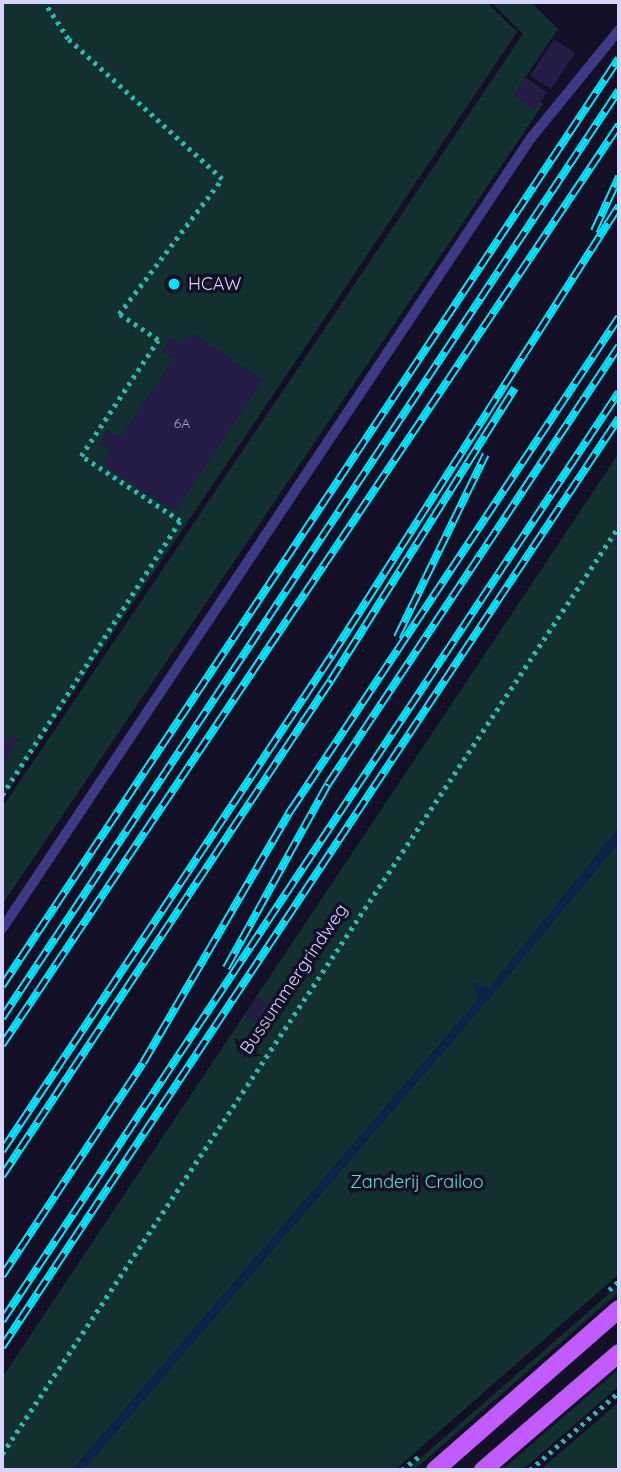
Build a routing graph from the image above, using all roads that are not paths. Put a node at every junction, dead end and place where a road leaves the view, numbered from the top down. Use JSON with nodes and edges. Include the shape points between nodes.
{"nodes":[{"id":1,"x":619,"y":30,"type":"edge"},
{"id":2,"x":2,"y":929,"type":"edge"},
{"id":3,"x":619,"y":1309,"type":"edge"},
{"id":4,"x":619,"y":1353,"type":"edge"},
{"id":5,"x":435,"y":1470,"type":"edge"},
{"id":6,"x":483,"y":1470,"type":"edge"}],
"edges":[{"from":1,"to":2,"type":"lane","via":[[531,138]]},
{"from":3,"to":5,"type":"main road"},
{"from":4,"to":6,"type":"main road"}]}
